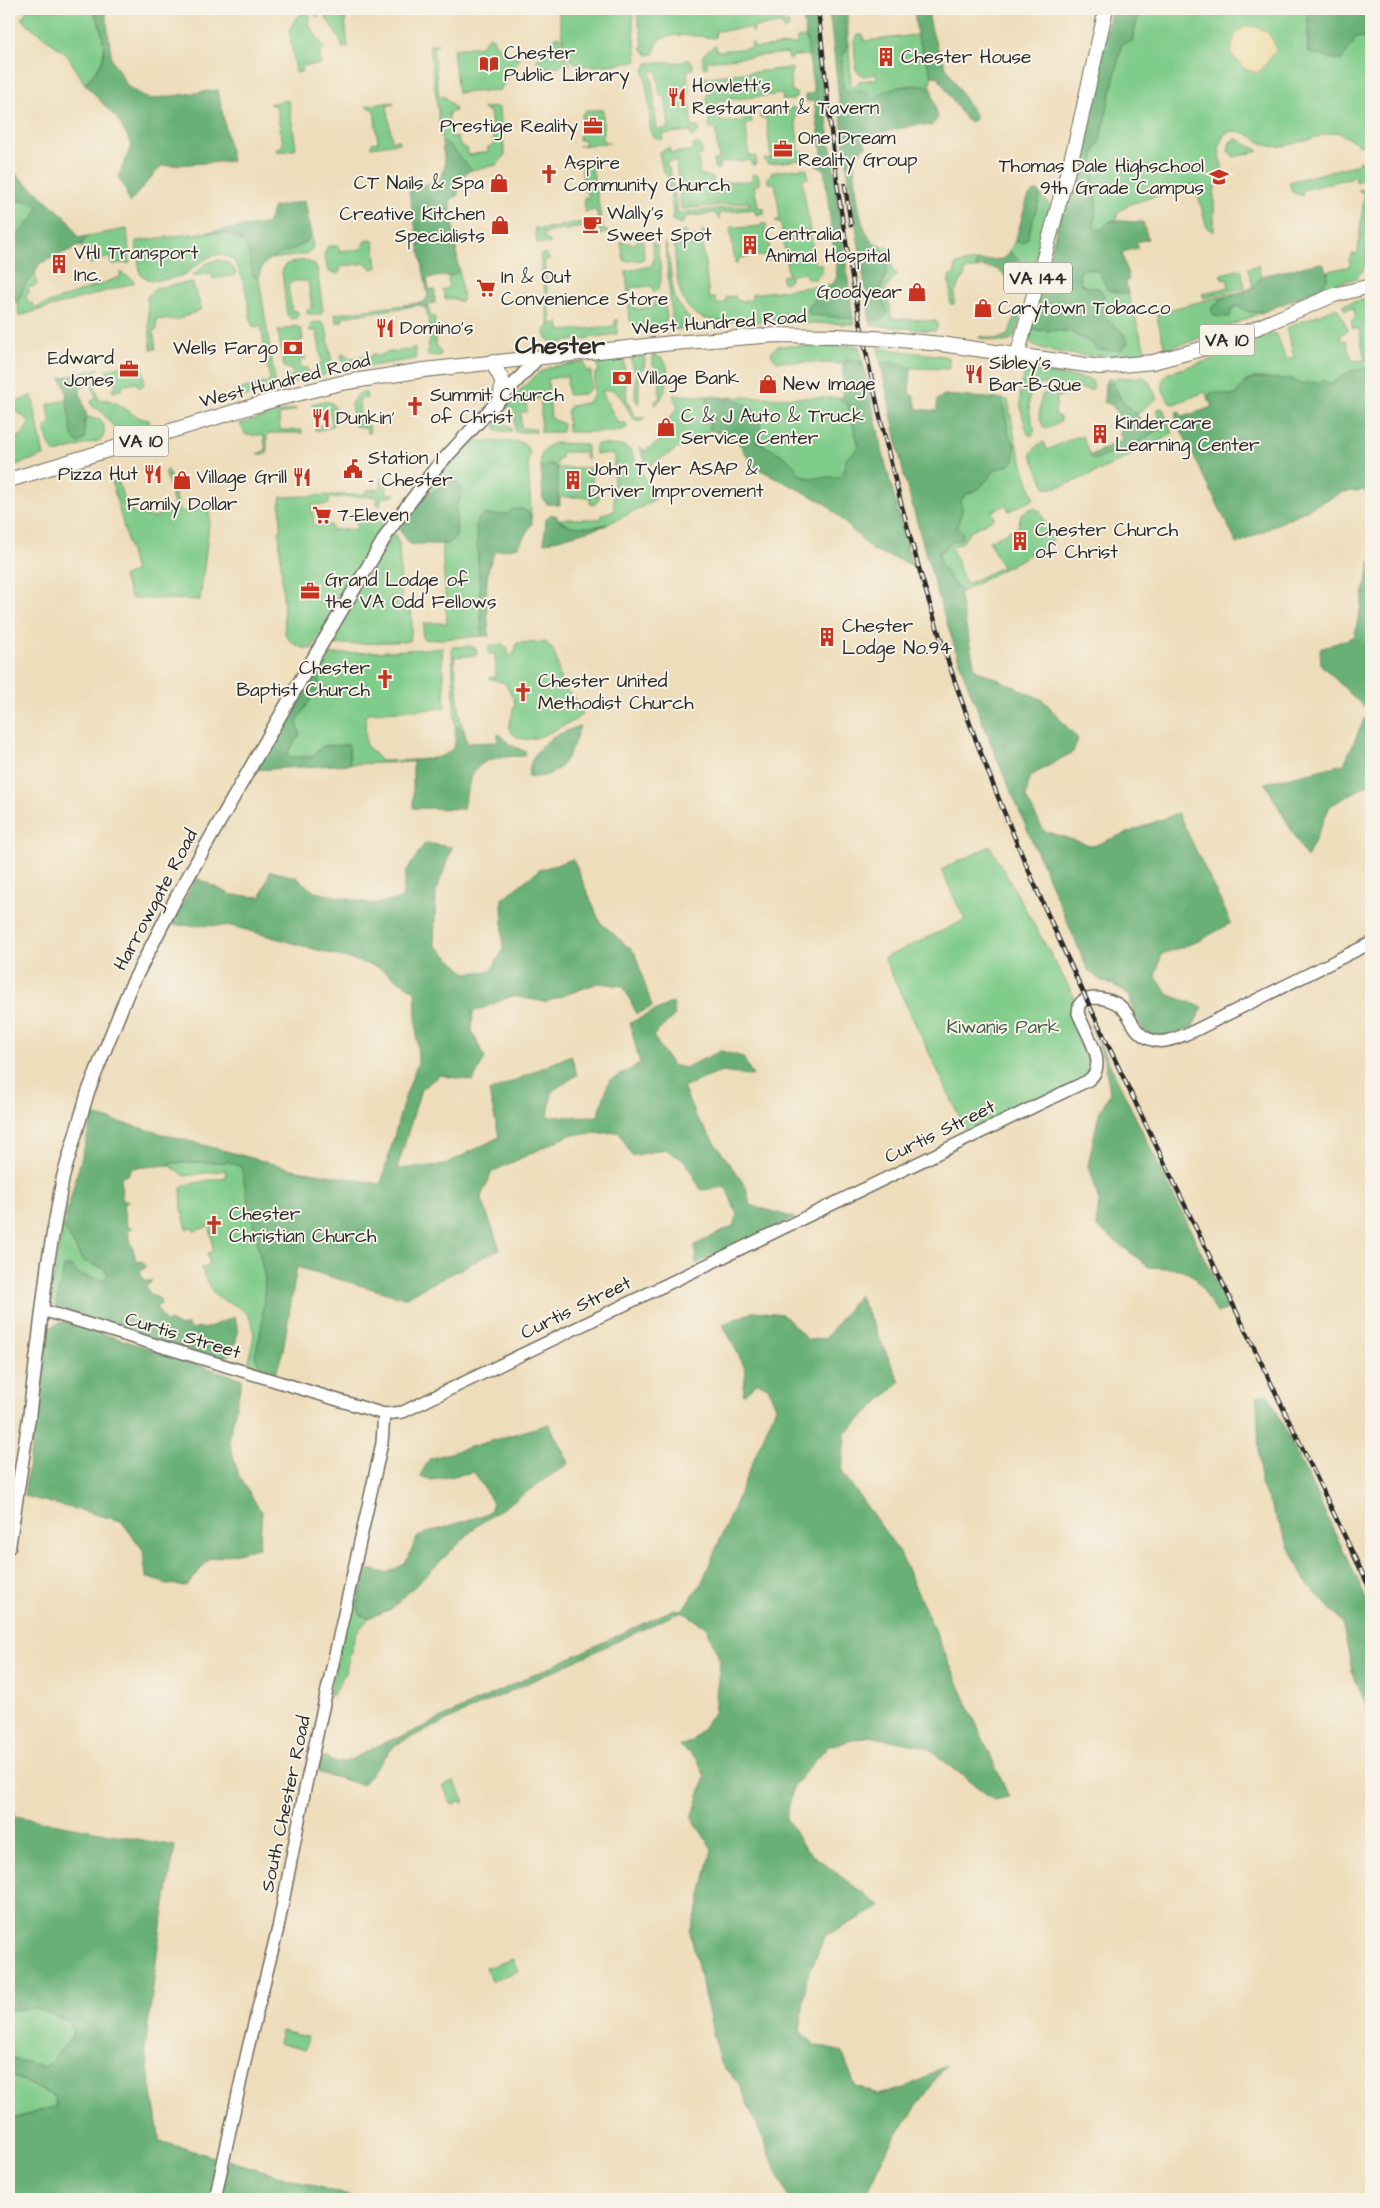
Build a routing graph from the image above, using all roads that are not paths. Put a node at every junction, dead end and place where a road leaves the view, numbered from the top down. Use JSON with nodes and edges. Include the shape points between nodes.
{"nodes":[{"id":1,"x":1106,"y":9,"type":"edge"},
{"id":2,"x":1371,"y":286,"type":"edge"},
{"id":3,"x":1017,"y":356,"type":"junction"},
{"id":4,"x":538,"y":358,"type":"junction"},
{"id":5,"x":492,"y":362,"type":"junction"},
{"id":6,"x":502,"y":396,"type":"junction"},
{"id":7,"x":9,"y":480,"type":"edge"},
{"id":8,"x":1371,"y":943,"type":"edge"},
{"id":9,"x":42,"y":1310,"type":"junction"},
{"id":10,"x":384,"y":1414,"type":"junction"},
{"id":11,"x":9,"y":1547,"type":"edge"},
{"id":12,"x":215,"y":2199,"type":"edge"}],
"edges":[{"from":1,"to":3,"type":"main road","number":"VA 144","via":[[1075,144]]},
{"from":2,"to":3,"type":"main road","name":"West Hundred Road","number":"VA 10","via":[[1334,295],[1216,345],[1153,362],[1100,367]]},
{"from":3,"to":4,"type":"main road","name":"West Hundred Road","number":"VA 10","bridge":true,"via":[[890,339],[752,336]]},
{"from":4,"to":5,"type":"main road","name":"West Hundred Road","number":"VA 10"},
{"from":4,"to":6,"type":"main road","name":"Harrowgate Road"},
{"from":5,"to":6,"type":"main road","via":[[502,380]]},
{"from":5,"to":7,"type":"main road","name":"West Hundred Road","number":"VA 10","via":[[393,374],[315,389]]},
{"from":6,"to":9,"type":"main road","name":"Harrowgate Road","via":[[434,470],[390,529],[172,905],[138,970],[109,1037],[75,1135],[53,1231]]},
{"from":8,"to":10,"type":"street","name":"Curtis Street","via":[[1194,1031],[1165,1041],[1145,1037],[1126,1011],[1114,1002],[1091,998],[1079,1005],[1078,1013],[1096,1055],[1098,1068],[1094,1076],[1082,1084],[403,1412]]},
{"from":9,"to":10,"type":"street","name":"Curtis Street"},
{"from":9,"to":11,"type":"main road","name":"Harrowgate Road"},
{"from":10,"to":12,"type":"street","name":"South Chester Road","via":[[382,1443],[305,1789],[278,1928]]}]}
